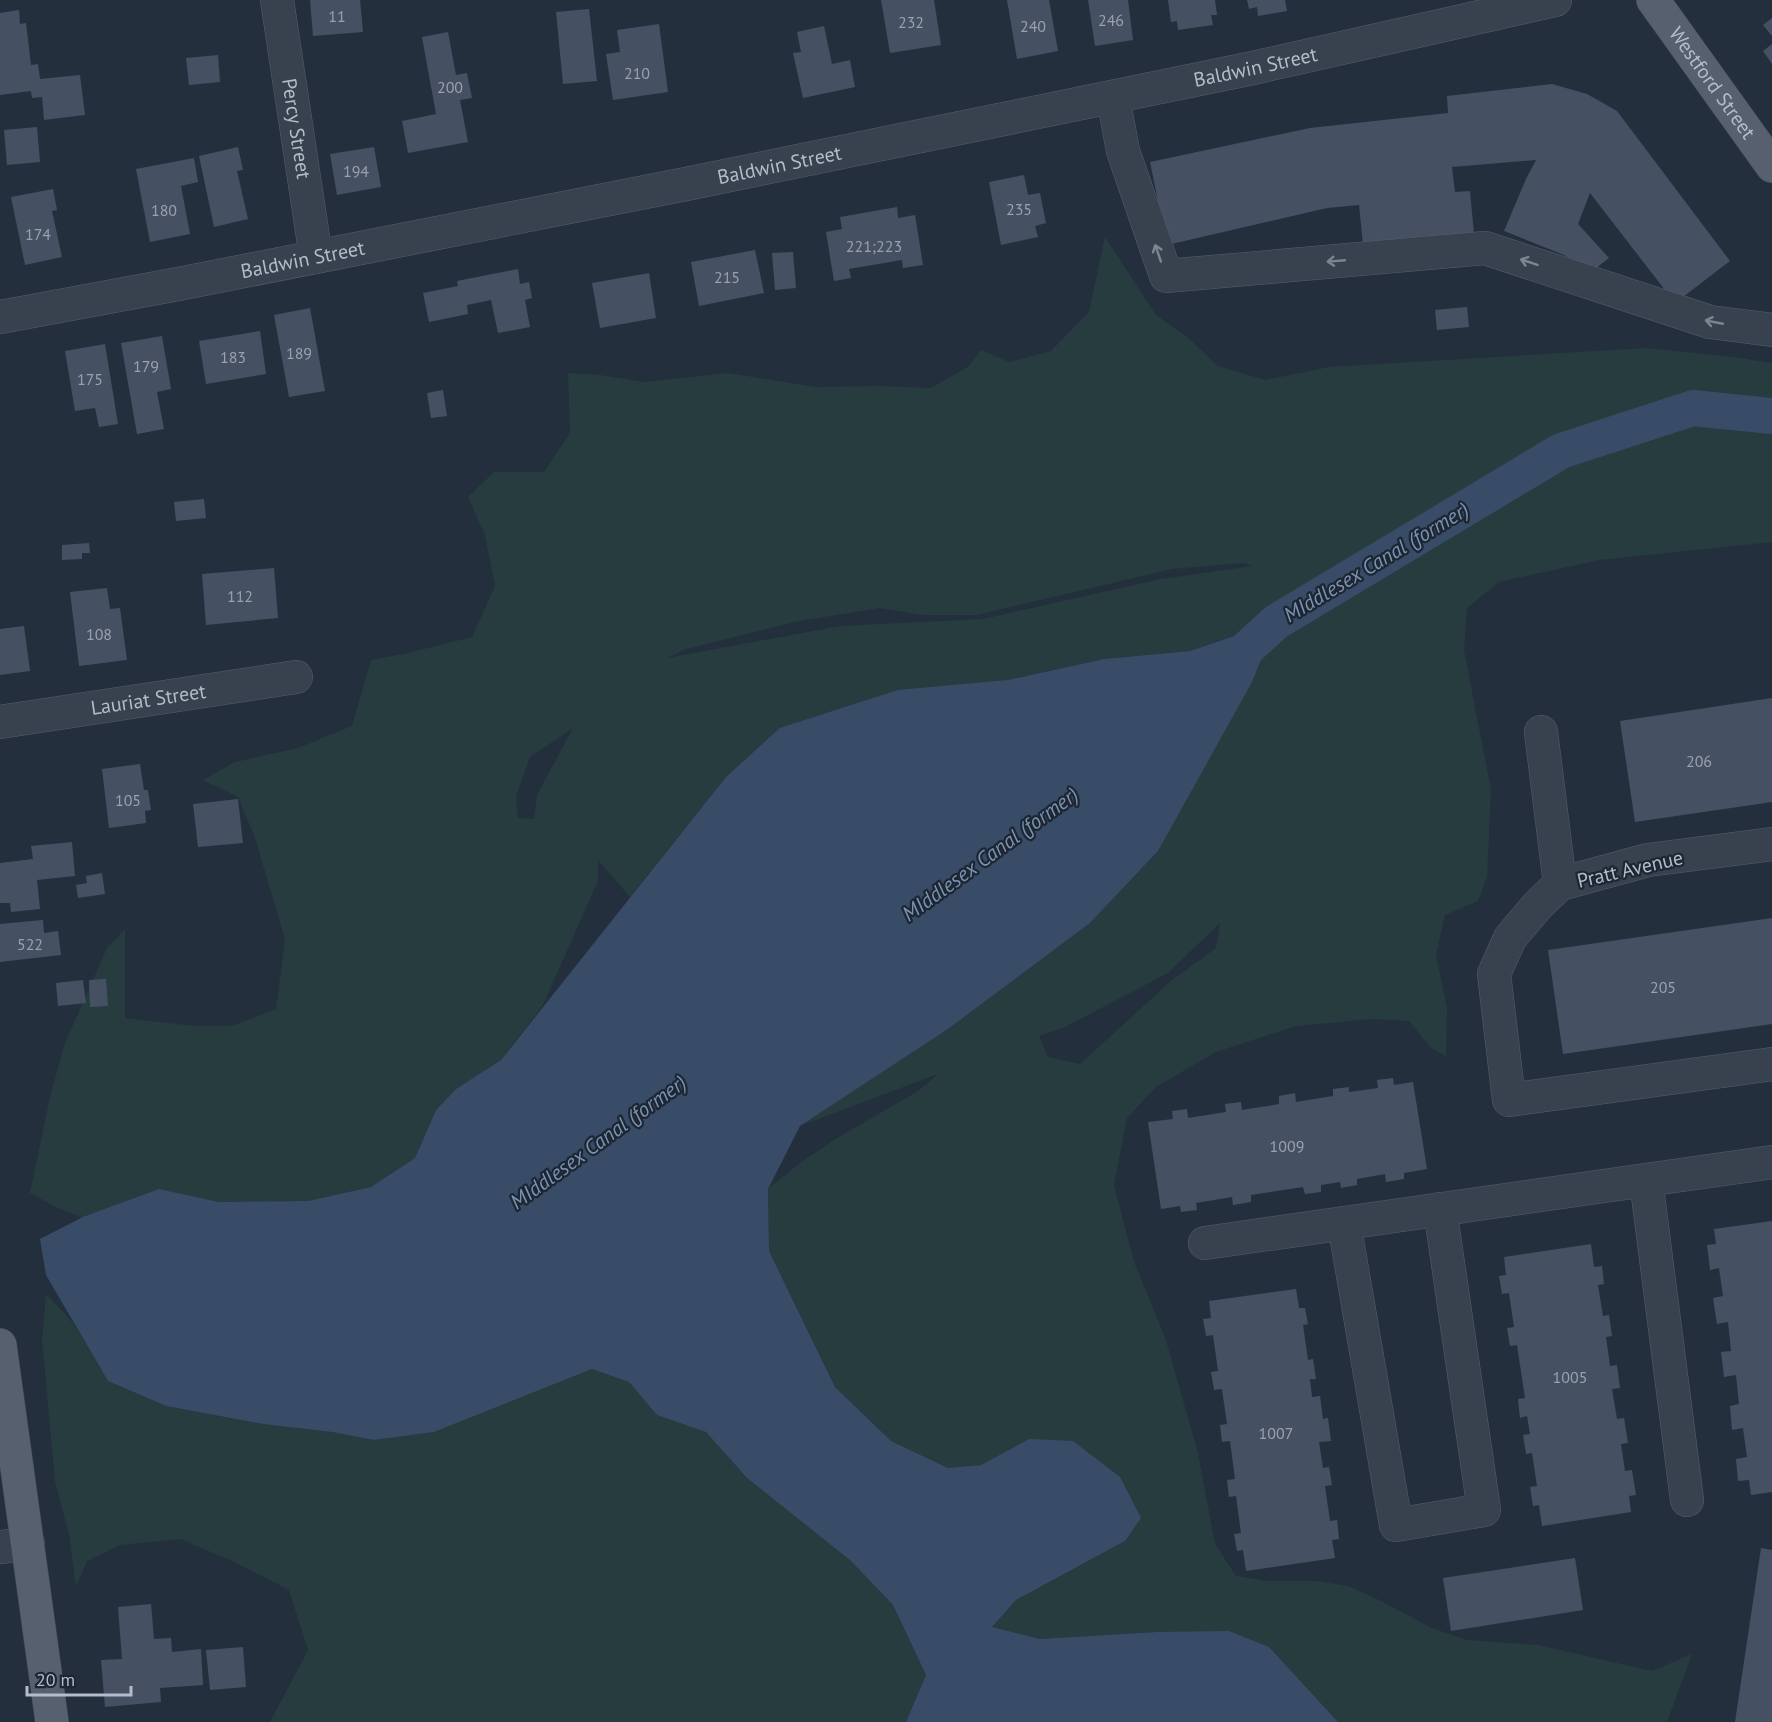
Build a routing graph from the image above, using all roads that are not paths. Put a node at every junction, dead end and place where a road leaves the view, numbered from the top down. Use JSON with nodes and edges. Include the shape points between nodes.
{"nodes":[{"id":1,"x":277,"y":0,"type":"edge"},
{"id":2,"x":1556,"y":0,"type":"edge"},
{"id":3,"x":1653,"y":0,"type":"edge"},
{"id":4,"x":1113,"y":97,"type":"junction"},
{"id":5,"x":1762,"y":135,"type":"edge"},
{"id":6,"x":1772,"y":166,"type":"edge"},
{"id":7,"x":316,"y":257,"type":"junction"},
{"id":8,"x":0,"y":317,"type":"edge"},
{"id":9,"x":1772,"y":330,"type":"edge"},
{"id":10,"x":296,"y":677,"type":"dead end"},
{"id":11,"x":0,"y":722,"type":"edge"},
{"id":12,"x":1541,"y":732,"type":"dead end"},
{"id":13,"x":1772,"y":844,"type":"edge"},
{"id":14,"x":1560,"y":884,"type":"junction"},
{"id":15,"x":1772,"y":1064,"type":"edge"},
{"id":16,"x":1772,"y":1162,"type":"edge"},
{"id":17,"x":1646,"y":1180,"type":"junction"},
{"id":18,"x":1440,"y":1209,"type":"junction"},
{"id":19,"x":1344,"y":1223,"type":"junction"},
{"id":20,"x":1205,"y":1243,"type":"dead end"},
{"id":21,"x":0,"y":1345,"type":"edge"},
{"id":22,"x":1687,"y":1500,"type":"dead end"},
{"id":23,"x":14,"y":1546,"type":"edge"},
{"id":24,"x":52,"y":1722,"type":"edge"}],
"edges":[{"from":1,"to":7,"type":"street","name":"Percy Street"},
{"from":2,"to":4,"type":"street","name":"Baldwin Street"},
{"from":3,"to":5,"type":"main road","name":"Westford Street"},
{"from":4,"to":7,"type":"street","name":"Baldwin Street"},
{"from":9,"to":4,"type":"street","one_way":true,"via":[[1710,322],[1485,248],[1166,276],[1124,151]]},
{"from":5,"to":6,"type":"main road","name":"Westford Street"},
{"from":7,"to":8,"type":"street","name":"Baldwin Street"},
{"from":10,"to":11,"type":"street","name":"Lauriat Street"},
{"from":12,"to":14,"type":"street"},
{"from":13,"to":14,"type":"street","name":"Pratt Avenue","via":[[1648,860]]},
{"from":14,"to":15,"type":"street","name":"Pratt Avenue","via":[[1510,938],[1494,974],[1509,1100]]},
{"from":16,"to":17,"type":"street"},
{"from":17,"to":18,"type":"street"},
{"from":17,"to":22,"type":"street"},
{"from":18,"to":19,"type":"street"},
{"from":18,"to":19,"type":"street","via":[[1484,1510],[1396,1525]]},
{"from":19,"to":20,"type":"street"},
{"from":21,"to":23,"type":"main road"},
{"from":23,"to":24,"type":"main road"}]}
